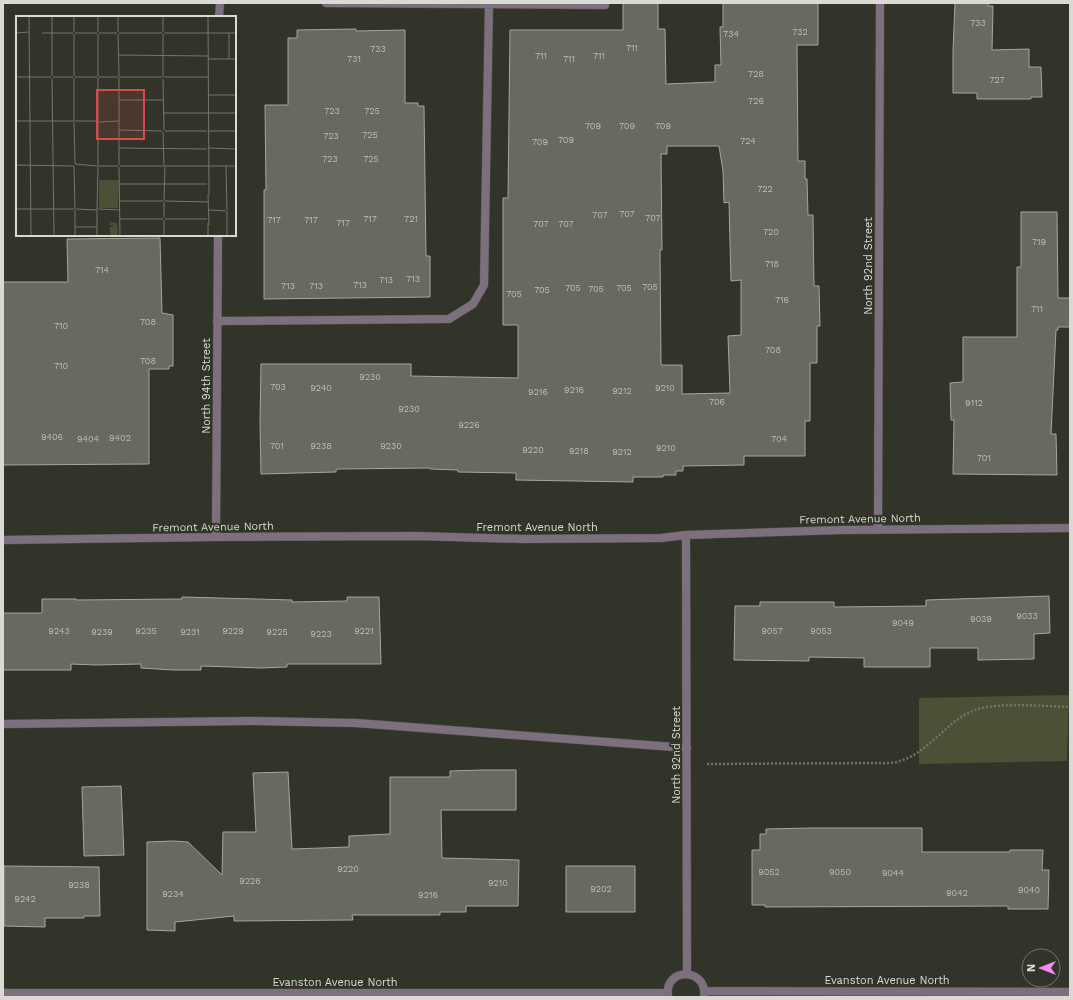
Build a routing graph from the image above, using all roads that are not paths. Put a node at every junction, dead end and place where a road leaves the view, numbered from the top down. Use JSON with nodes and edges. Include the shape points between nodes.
{"nodes":[{"id":1,"x":220,"y":3,"type":"edge"},
{"id":2,"x":326,"y":3,"type":"edge"},
{"id":3,"x":880,"y":3,"type":"edge"},
{"id":4,"x":489,"y":4,"type":"edge"},
{"id":5,"x":605,"y":5,"type":"dead end"},
{"id":6,"x":220,"y":16,"type":"edge"},
{"id":7,"x":218,"y":236,"type":"edge"},
{"id":8,"x":217,"y":321,"type":"junction"},
{"id":9,"x":1070,"y":528,"type":"edge"},
{"id":10,"x":878,"y":530,"type":"junction"},
{"id":11,"x":686,"y":535,"type":"junction"},
{"id":12,"x":216,"y":537,"type":"junction"},
{"id":13,"x":3,"y":540,"type":"edge"},
{"id":14,"x":3,"y":724,"type":"edge"},
{"id":15,"x":687,"y":748,"type":"junction"},
{"id":16,"x":688,"y":974,"type":"junction"},
{"id":17,"x":1070,"y":992,"type":"edge"},
{"id":18,"x":3,"y":993,"type":"edge"},
{"id":19,"x":705,"y":994,"type":"edge"},
{"id":20,"x":668,"y":995,"type":"edge"}],
"edges":[{"from":1,"to":6,"type":"street"},
{"from":2,"to":4,"type":"street"},
{"from":3,"to":10,"type":"street","name":"North 92nd Street"},
{"from":4,"to":5,"type":"street"},
{"from":4,"to":8,"type":"street","via":[[484,285],[473,304],[449,320]]},
{"from":7,"to":8,"type":"street","name":"North 94th Street"},
{"from":8,"to":12,"type":"street","name":"North 94th Street"},
{"from":9,"to":10,"type":"street","name":"Fremont Avenue North"},
{"from":10,"to":11,"type":"street","name":"Fremont Avenue North"},
{"from":11,"to":12,"type":"street","name":"Fremont Avenue North","via":[[661,538],[522,539],[417,536]]},
{"from":11,"to":15,"type":"street","name":"North 92nd Street"},
{"from":12,"to":13,"type":"street","name":"Fremont Avenue North"},
{"from":14,"to":15,"type":"street","via":[[250,721],[356,723]]},
{"from":15,"to":16,"type":"street","name":"North 92nd Street"},
{"from":16,"to":19,"type":"street","via":[[699,979]]},
{"from":16,"to":20,"type":"street","via":[[681,975],[671,982]]},
{"from":17,"to":19,"type":"street","name":"Evanston Avenue North"},
{"from":18,"to":20,"type":"street","name":"Evanston Avenue North"}]}
